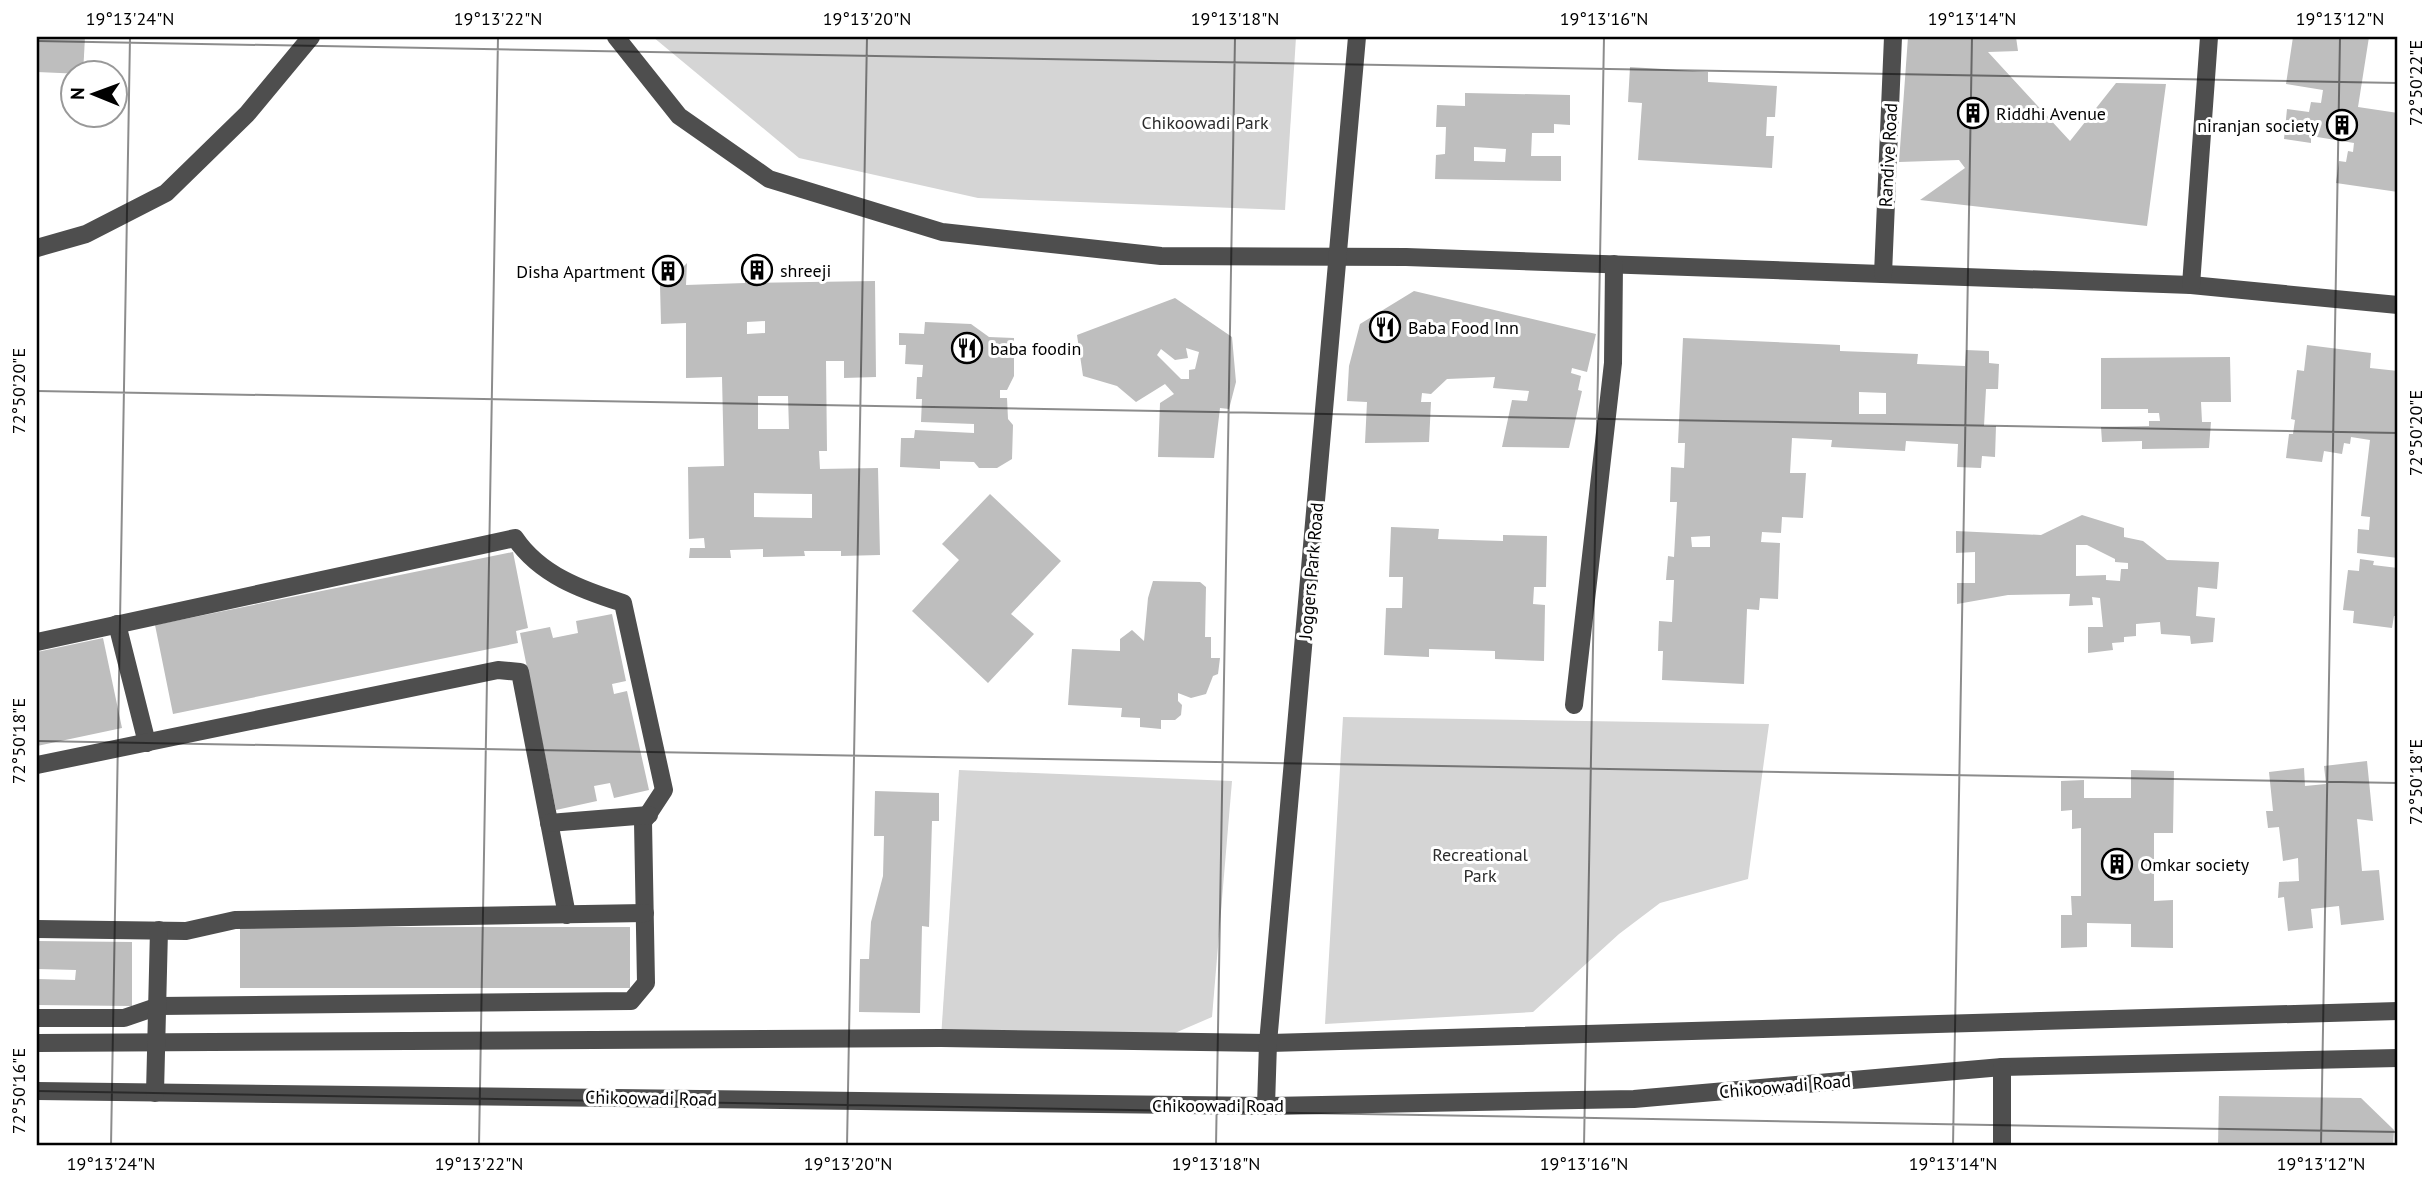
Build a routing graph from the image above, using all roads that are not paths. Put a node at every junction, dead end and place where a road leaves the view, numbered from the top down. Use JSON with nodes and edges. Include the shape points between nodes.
{"nodes":[{"id":1,"x":311,"y":37,"type":"edge"},
{"id":2,"x":616,"y":37,"type":"edge"},
{"id":3,"x":1357,"y":37,"type":"edge"},
{"id":4,"x":1893,"y":37,"type":"edge"},
{"id":5,"x":2209,"y":37,"type":"edge"},
{"id":6,"x":37,"y":248,"type":"edge"},
{"id":7,"x":1339,"y":257,"type":"junction"},
{"id":8,"x":1614,"y":264,"type":"junction"},
{"id":9,"x":1883,"y":274,"type":"junction"},
{"id":10,"x":2192,"y":285,"type":"junction"},
{"id":11,"x":2398,"y":304,"type":"edge"},
{"id":12,"x":117,"y":624,"type":"junction"},
{"id":13,"x":37,"y":642,"type":"edge"},
{"id":14,"x":1574,"y":705,"type":"dead end"},
{"id":15,"x":146,"y":743,"type":"junction"},
{"id":16,"x":37,"y":765,"type":"edge"},
{"id":17,"x":649,"y":815,"type":"junction"},
{"id":18,"x":549,"y":824,"type":"junction"},
{"id":19,"x":645,"y":913,"type":"junction"},
{"id":20,"x":566,"y":915,"type":"junction"},
{"id":21,"x":37,"y":929,"type":"edge"},
{"id":22,"x":159,"y":930,"type":"junction"},
{"id":23,"x":159,"y":1006,"type":"junction"},
{"id":24,"x":2398,"y":1011,"type":"edge"},
{"id":25,"x":37,"y":1018,"type":"edge"},
{"id":26,"x":156,"y":1042,"type":"junction"},
{"id":27,"x":37,"y":1043,"type":"edge"},
{"id":28,"x":1268,"y":1043,"type":"junction"},
{"id":29,"x":2398,"y":1058,"type":"edge"},
{"id":30,"x":2002,"y":1068,"type":"junction"},
{"id":31,"x":37,"y":1091,"type":"edge"},
{"id":32,"x":155,"y":1093,"type":"junction"},
{"id":33,"x":1266,"y":1106,"type":"junction"},
{"id":34,"x":2002,"y":1146,"type":"edge"}],
"edges":[{"from":1,"to":6,"type":"street","via":[[247,114],[166,193],[86,234]]},
{"from":2,"to":7,"type":"street","via":[[679,116],[769,178],[943,232],[1161,256]]},
{"from":3,"to":7,"type":"street","name":"Joggers Park Road"},
{"from":4,"to":9,"type":"street","name":"Randive Road"},
{"from":5,"to":10,"type":"street"},
{"from":7,"to":8,"type":"street"},
{"from":7,"to":28,"type":"street","name":"Joggers Park Road"},
{"from":8,"to":9,"type":"street"},
{"from":8,"to":14,"type":"street","via":[[1613,363]]},
{"from":9,"to":10,"type":"street"},
{"from":10,"to":11,"type":"street"},
{"from":12,"to":13,"type":"street"},
{"from":12,"to":15,"type":"street"},
{"from":12,"to":17,"type":"street","via":[[515,538],[535,563],[550,573],[623,603],[664,790]]},
{"from":15,"to":16,"type":"street"},
{"from":15,"to":18,"type":"street","via":[[498,670],[520,673]]},
{"from":17,"to":18,"type":"street"},
{"from":17,"to":19,"type":"street","via":[[643,822]]},
{"from":18,"to":20,"type":"street"},
{"from":19,"to":20,"type":"street"},
{"from":19,"to":23,"type":"street","via":[[646,983],[631,1001]]},
{"from":20,"to":22,"type":"street","via":[[235,920],[186,930]]},
{"from":21,"to":22,"type":"street"},
{"from":22,"to":23,"type":"street"},
{"from":23,"to":25,"type":"street","via":[[124,1018]]},
{"from":23,"to":26,"type":"street"},
{"from":24,"to":28,"type":"street"},
{"from":26,"to":27,"type":"street"},
{"from":26,"to":28,"type":"street","via":[[941,1038]]},
{"from":26,"to":32,"type":"street"},
{"from":28,"to":33,"type":"street","name":"Joggers Park Road"},
{"from":29,"to":30,"type":"street","name":"Chikoowadi Road"},
{"from":30,"to":33,"type":"street","name":"Chikoowadi Road","via":[[1634,1099]]},
{"from":30,"to":34,"type":"street"},
{"from":31,"to":32,"type":"street","name":"Chikoowadi Road"},
{"from":32,"to":33,"type":"street","name":"Chikoowadi Road"}]}
